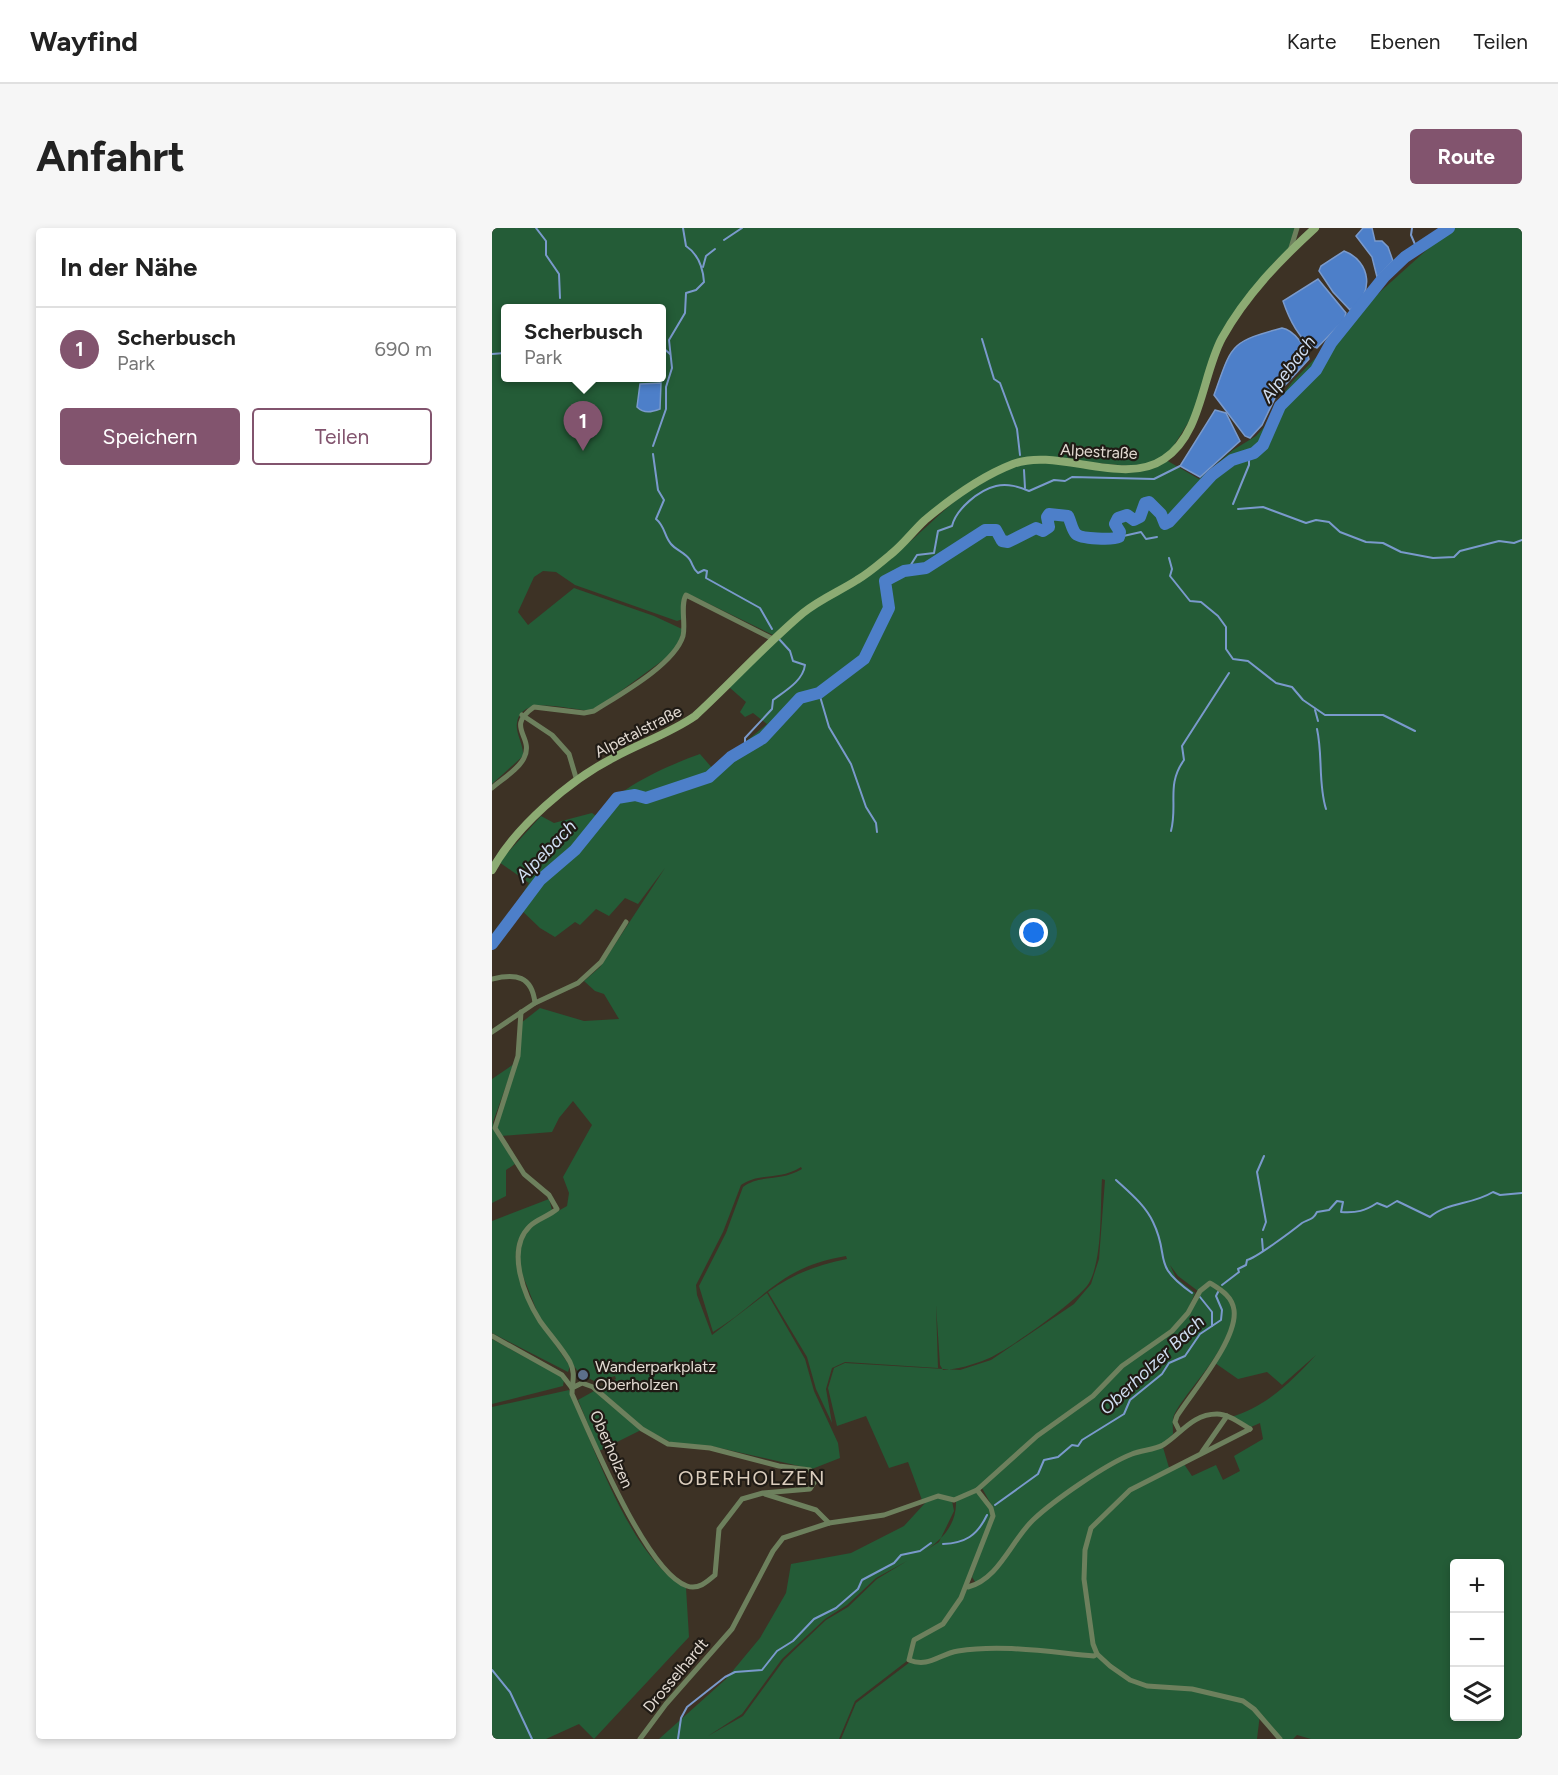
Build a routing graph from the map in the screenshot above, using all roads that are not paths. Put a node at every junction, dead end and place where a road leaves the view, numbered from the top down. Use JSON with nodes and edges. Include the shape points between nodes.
{"nodes":[{"id":1,"x":1298,"y":228,"type":"edge"},
{"id":2,"x":1315,"y":228,"type":"edge"},
{"id":3,"x":1290,"y":251,"type":"junction"},
{"id":4,"x":860,"y":579,"type":"joint"},
{"id":5,"x":773,"y":639,"type":"junction"},
{"id":6,"x":522,"y":715,"type":"junction"},
{"id":7,"x":577,"y":781,"type":"junction"},
{"id":8,"x":492,"y":788,"type":"edge"},
{"id":9,"x":492,"y":870,"type":"edge"},
{"id":10,"x":626,"y":922,"type":"dead end"},
{"id":11,"x":492,"y":979,"type":"edge"},
{"id":12,"x":534,"y":1003,"type":"junction"},
{"id":13,"x":521,"y":1012,"type":"junction"},
{"id":14,"x":492,"y":1032,"type":"edge"},
{"id":15,"x":492,"y":1336,"type":"edge"},
{"id":16,"x":572,"y":1388,"type":"junction"},
{"id":17,"x":1227,"y":1416,"type":"junction"},
{"id":18,"x":1177,"y":1429,"type":"junction"},
{"id":19,"x":1201,"y":1453,"type":"junction"},
{"id":20,"x":977,"y":1490,"type":"junction"},
{"id":21,"x":763,"y":1493,"type":"junction"},
{"id":22,"x":829,"y":1523,"type":"junction"},
{"id":23,"x":968,"y":1587,"type":"junction"},
{"id":24,"x":1097,"y":1654,"type":"junction"},
{"id":25,"x":640,"y":1739,"type":"edge"},
{"id":26,"x":1280,"y":1739,"type":"edge"}],
"edges":[{"from":1,"to":3,"type":"street"},
{"from":2,"to":3,"type":"main road","name":"Alpestraße"},
{"from":3,"to":4,"type":"main road","name":"Alpestraße","via":[[1263,279],[1221,339],[1199,407],[1181,441],[1165,459],[1141,468],[1032,460],[1013,464],[967,489]]},
{"from":4,"to":5,"type":"main road","name":"Alpetalstraße","via":[[814,605]]},
{"from":5,"to":6,"type":"street","via":[[686,595],[680,644],[657,668],[594,711],[534,707]]},
{"from":5,"to":7,"type":"main road","name":"Alpetalstraße","via":[[695,716],[677,729],[610,759]]},
{"from":6,"to":7,"type":"street","via":[[552,735],[569,754]]},
{"from":6,"to":8,"type":"street","via":[[519,724],[526,751],[524,760]]},
{"from":7,"to":9,"type":"main road","name":"Alpetalstraße","via":[[515,837]]},
{"from":10,"to":12,"type":"street","via":[[601,962],[578,983]]},
{"from":11,"to":12,"type":"street","via":[[515,976],[525,980],[533,991]]},
{"from":12,"to":13,"type":"street"},
{"from":13,"to":14,"type":"street"},
{"from":13,"to":16,"type":"street","via":[[518,1056],[495,1128],[524,1174],[549,1195],[557,1209],[530,1226],[518,1245],[520,1270],[539,1319],[571,1364],[575,1377]]},
{"from":15,"to":16,"type":"street","via":[[562,1375]]},
{"from":16,"to":21,"type":"street","name":"Oberholzen","via":[[582,1383],[593,1387],[642,1429],[668,1444],[710,1448],[797,1467],[810,1470],[817,1478],[810,1489]]},
{"from":16,"to":21,"type":"street","name":"Oberholzen","via":[[622,1504],[641,1536],[676,1580],[688,1587],[700,1586],[715,1575],[722,1524],[742,1499]]},
{"from":17,"to":18,"type":"street","via":[[1206,1416]]},
{"from":17,"to":19,"type":"street"},
{"from":17,"to":19,"type":"street","via":[[1250,1429]]},
{"from":18,"to":20,"type":"street","via":[[1177,1416],[1221,1351],[1234,1323],[1234,1308],[1227,1294],[1210,1283],[1172,1331],[1122,1366],[1093,1396],[1037,1436]]},
{"from":18,"to":23,"type":"street","via":[[1162,1446],[1131,1454],[1057,1499],[1018,1536],[990,1577]]},
{"from":19,"to":24,"type":"street","via":[[1130,1490],[1091,1528],[1084,1579]]},
{"from":20,"to":22,"type":"street","via":[[954,1500],[938,1496],[884,1515]]},
{"from":20,"to":23,"type":"street","via":[[993,1516]]},
{"from":21,"to":22,"type":"street","via":[[816,1510]]},
{"from":22,"to":25,"type":"street","name":"Drosselhardt","via":[[783,1538],[732,1629]]},
{"from":23,"to":24,"type":"street","via":[[943,1624],[915,1640],[909,1660],[918,1664],[956,1651],[1005,1648]]},
{"from":24,"to":26,"type":"street","via":[[1130,1680],[1147,1686],[1192,1689],[1243,1701]]}]}
